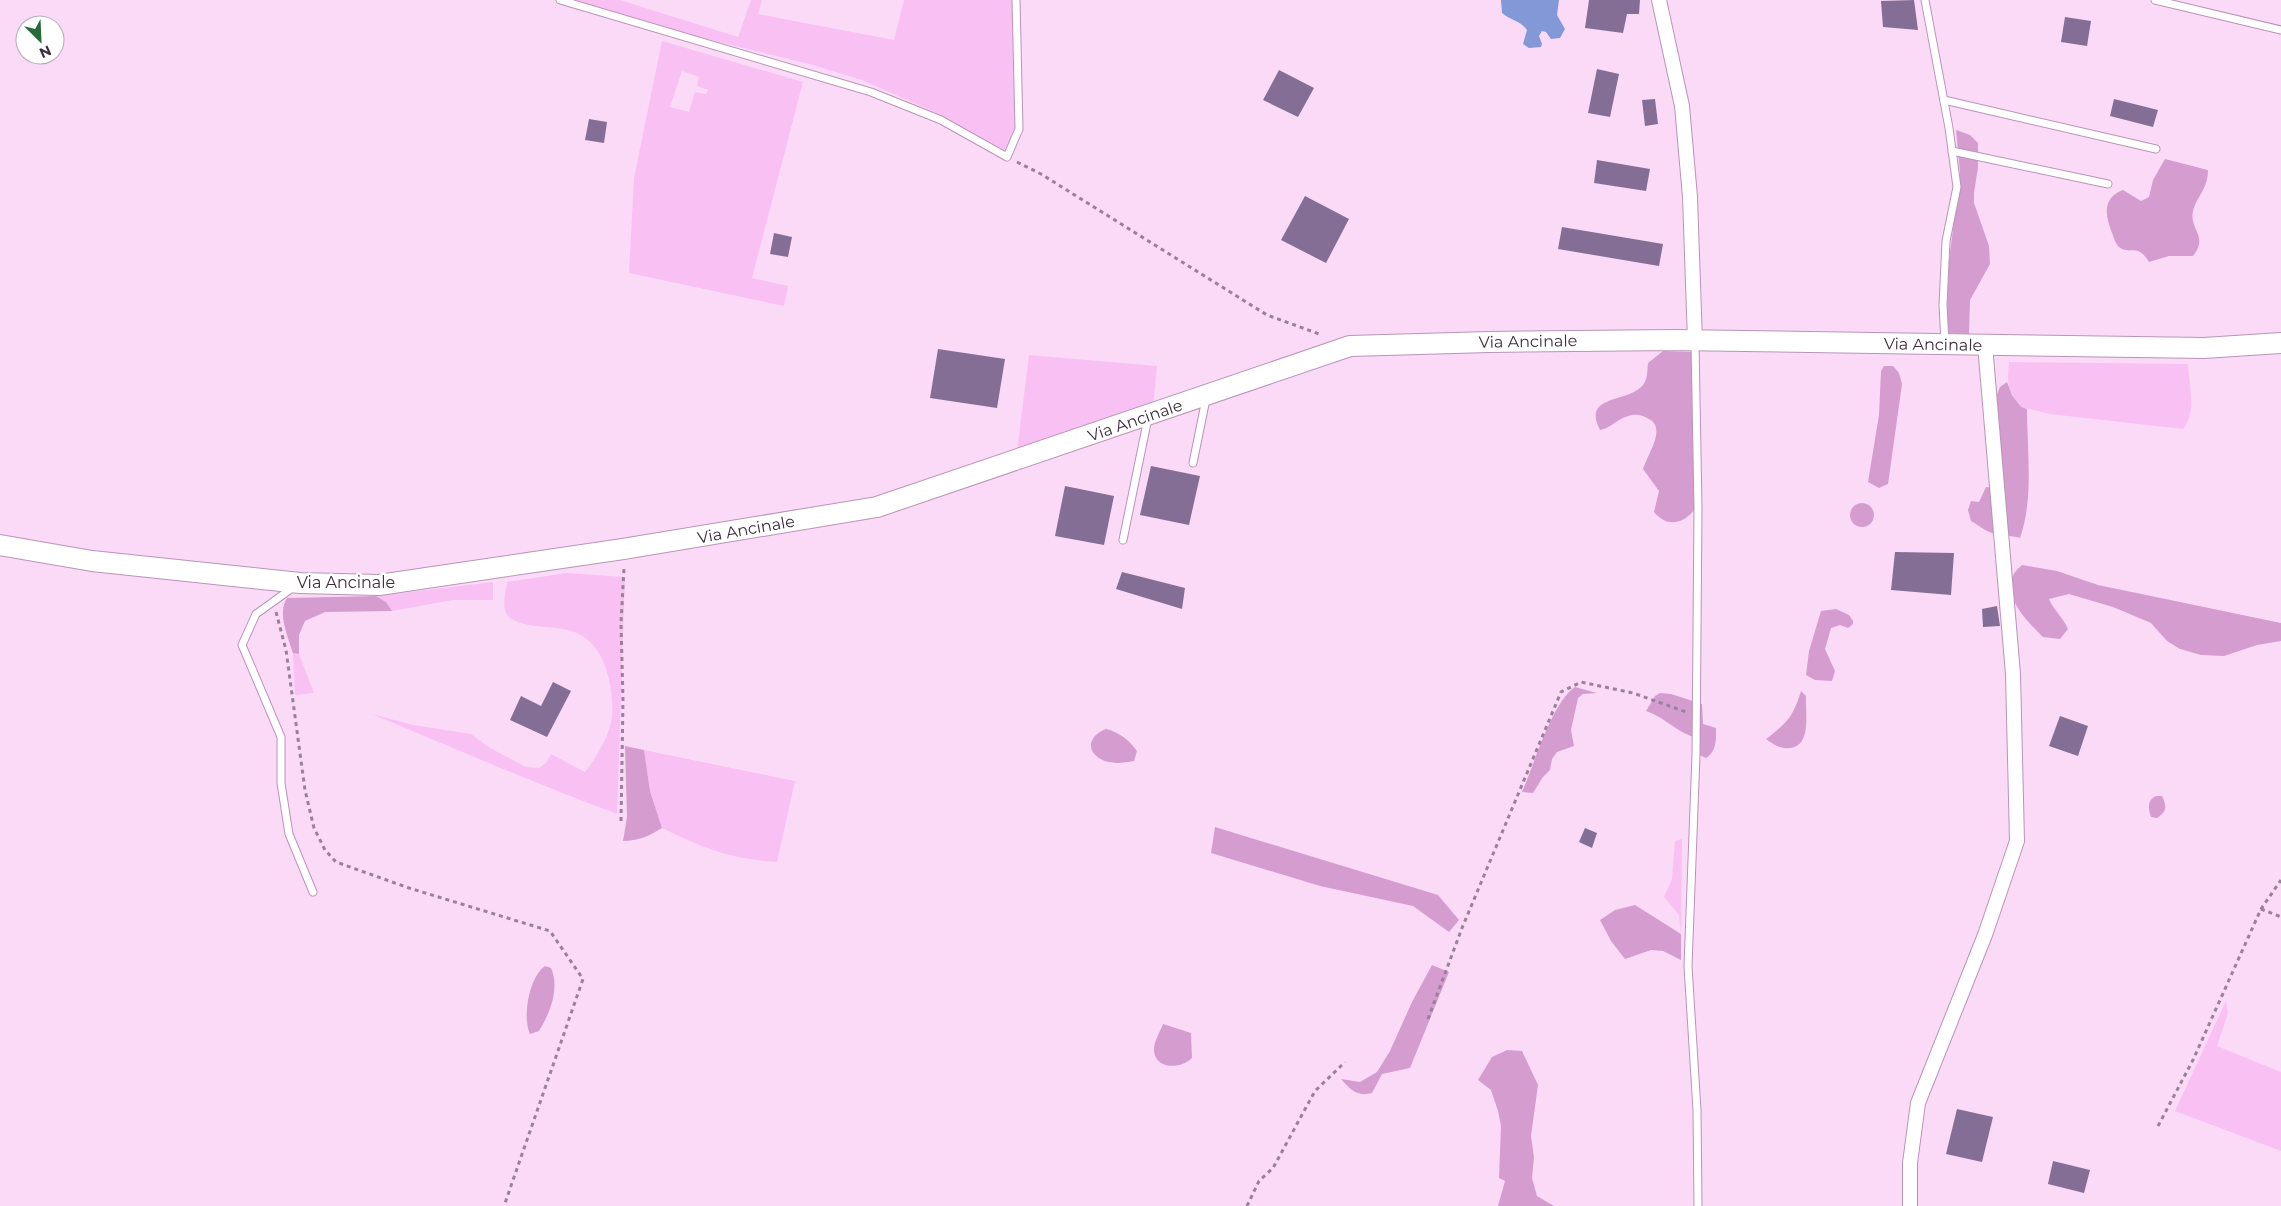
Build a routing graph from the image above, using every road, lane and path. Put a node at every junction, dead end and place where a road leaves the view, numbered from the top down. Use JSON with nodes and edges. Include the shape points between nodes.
{"nodes":[{"id":1,"x":560,"y":0,"type":"edge"},
{"id":2,"x":1016,"y":0,"type":"edge"},
{"id":3,"x":1659,"y":0,"type":"edge"},
{"id":4,"x":1925,"y":0,"type":"edge"},
{"id":5,"x":2154,"y":0,"type":"edge"},
{"id":6,"x":2281,"y":30,"type":"edge"},
{"id":7,"x":1944,"y":100,"type":"junction"},
{"id":8,"x":2156,"y":149,"type":"dead end"},
{"id":9,"x":1952,"y":151,"type":"junction"},
{"id":10,"x":1007,"y":156,"type":"junction"},
{"id":11,"x":2108,"y":184,"type":"dead end"},
{"id":12,"x":1323,"y":336,"type":"dead end"},
{"id":13,"x":1695,"y":340,"type":"junction"},
{"id":14,"x":2281,"y":343,"type":"edge"},
{"id":15,"x":1945,"y":344,"type":"junction"},
{"id":16,"x":1985,"y":345,"type":"junction"},
{"id":17,"x":1206,"y":396,"type":"junction"},
{"id":18,"x":1148,"y":415,"type":"junction"},
{"id":19,"x":1192,"y":464,"type":"dead end"},
{"id":20,"x":1123,"y":540,"type":"dead end"},
{"id":21,"x":0,"y":544,"type":"edge"},
{"id":22,"x":623,"y":550,"type":"junction"},
{"id":23,"x":300,"y":583,"type":"junction"},
{"id":24,"x":273,"y":602,"type":"junction"},
{"id":25,"x":1696,"y":715,"type":"junction"},
{"id":26,"x":621,"y":821,"type":"dead end"},
{"id":27,"x":2281,"y":880,"type":"edge"},
{"id":28,"x":313,"y":892,"type":"dead end"},
{"id":29,"x":2261,"y":909,"type":"junction"},
{"id":30,"x":2281,"y":917,"type":"edge"},
{"id":31,"x":1428,"y":1020,"type":"dead end"},
{"id":32,"x":1345,"y":1062,"type":"dead end"},
{"id":33,"x":2158,"y":1126,"type":"dead end"},
{"id":34,"x":504,"y":1206,"type":"edge"},
{"id":35,"x":1247,"y":1206,"type":"edge"},
{"id":36,"x":1698,"y":1206,"type":"edge"},
{"id":37,"x":1910,"y":1206,"type":"edge"}],
"edges":[{"from":1,"to":10,"type":"lane","via":[[871,92],[940,120]]},
{"from":2,"to":10,"type":"lane","via":[[1019,129]]},
{"from":3,"to":13,"type":"street","via":[[1682,106],[1690,197]]},
{"from":4,"to":7,"type":"lane"},
{"from":5,"to":6,"type":"lane"},
{"from":7,"to":8,"type":"lane"},
{"from":7,"to":9,"type":"lane"},
{"from":9,"to":11,"type":"lane"},
{"from":9,"to":15,"type":"lane","via":[[1957,186],[1946,241]]},
{"from":10,"to":12,"type":"path","via":[[1267,315]]},
{"from":13,"to":15,"type":"main road","name":"Via Ancinale"},
{"from":13,"to":17,"type":"main road","name":"Via Ancinale","via":[[1350,346]]},
{"from":13,"to":25,"type":"lane","via":[[1698,508]]},
{"from":14,"to":16,"type":"main road","name":"Via Ancinale","via":[[2204,348]]},
{"from":15,"to":16,"type":"main road","name":"Via Ancinale"},
{"from":16,"to":37,"type":"street","via":[[2012,674],[2017,841],[1985,935],[1918,1103],[1910,1163]]},
{"from":17,"to":18,"type":"main road","name":"Via Ancinale"},
{"from":17,"to":19,"type":"lane"},
{"from":18,"to":20,"type":"lane"},
{"from":18,"to":22,"type":"main road","name":"Via Ancinale","via":[[878,507]]},
{"from":21,"to":23,"type":"main road","name":"Via Ancinale","via":[[92,561]]},
{"from":22,"to":23,"type":"main road","name":"Via Ancinale","via":[[379,585]]},
{"from":22,"to":26,"type":"path"},
{"from":23,"to":24,"type":"lane"},
{"from":24,"to":28,"type":"lane","via":[[256,614],[242,645],[281,737],[281,783],[289,834]]},
{"from":24,"to":34,"type":"path","via":[[286,650],[305,790],[314,828],[325,850],[336,862],[550,932],[583,979]]},
{"from":25,"to":31,"type":"path","via":[[1633,693],[1580,682],[1561,692],[1462,928]]},
{"from":25,"to":36,"type":"lane","via":[[1688,966],[1697,1110]]},
{"from":27,"to":29,"type":"path"},
{"from":29,"to":30,"type":"path"},
{"from":29,"to":33,"type":"path","via":[[2193,1060]]},
{"from":32,"to":35,"type":"path","via":[[1315,1091],[1274,1168],[1259,1181]]}]}
